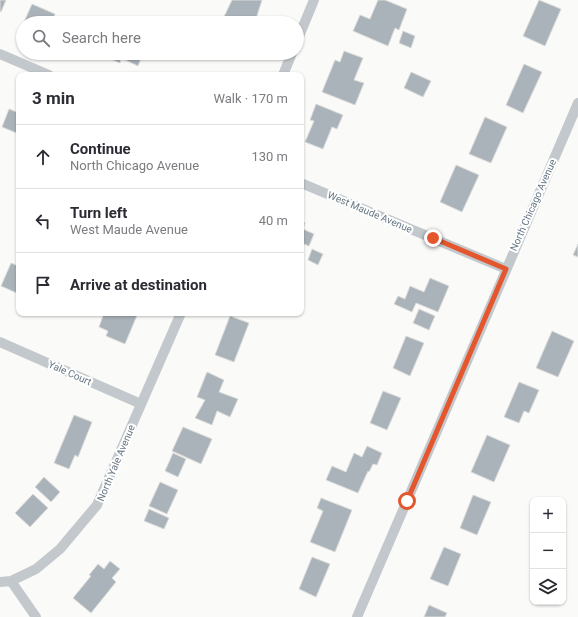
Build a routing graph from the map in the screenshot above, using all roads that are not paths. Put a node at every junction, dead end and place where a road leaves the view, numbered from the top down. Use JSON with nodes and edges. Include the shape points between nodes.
{"nodes":[{"id":1,"x":314,"y":0,"type":"edge"},
{"id":2,"x":304,"y":24,"type":"edge"},
{"id":3,"x":0,"y":54,"type":"edge"},
{"id":4,"x":289,"y":60,"type":"edge"},
{"id":5,"x":42,"y":72,"type":"edge"},
{"id":6,"x":284,"y":72,"type":"edge"},
{"id":7,"x":578,"y":103,"type":"edge"},
{"id":8,"x":304,"y":184,"type":"edge"},
{"id":9,"x":506,"y":269,"type":"junction"},
{"id":10,"x":179,"y":316,"type":"edge"},
{"id":11,"x":0,"y":342,"type":"edge"},
{"id":12,"x":141,"y":404,"type":"junction"},
{"id":13,"x":10,"y":581,"type":"junction"},
{"id":14,"x":0,"y":582,"type":"edge"},
{"id":15,"x":36,"y":617,"type":"edge"},
{"id":16,"x":357,"y":617,"type":"edge"}],
"edges":[{"from":1,"to":2,"type":"street"},
{"from":3,"to":5,"type":"street"},
{"from":4,"to":6,"type":"street"},
{"from":7,"to":9,"type":"street","name":"North Chicago Avenue"},
{"from":8,"to":9,"type":"street","name":"West Maude Avenue"},
{"from":9,"to":16,"type":"street","name":"North Chicago Avenue"},
{"from":10,"to":12,"type":"street","name":"North Yale Avenue"},
{"from":11,"to":12,"type":"street","name":"Yale Court"},
{"from":12,"to":13,"type":"street","name":"North Yale Avenue","via":[[98,505],[60,549],[36,569]]},
{"from":13,"to":14,"type":"street","name":"North Yale Avenue"},
{"from":13,"to":15,"type":"street"}]}
